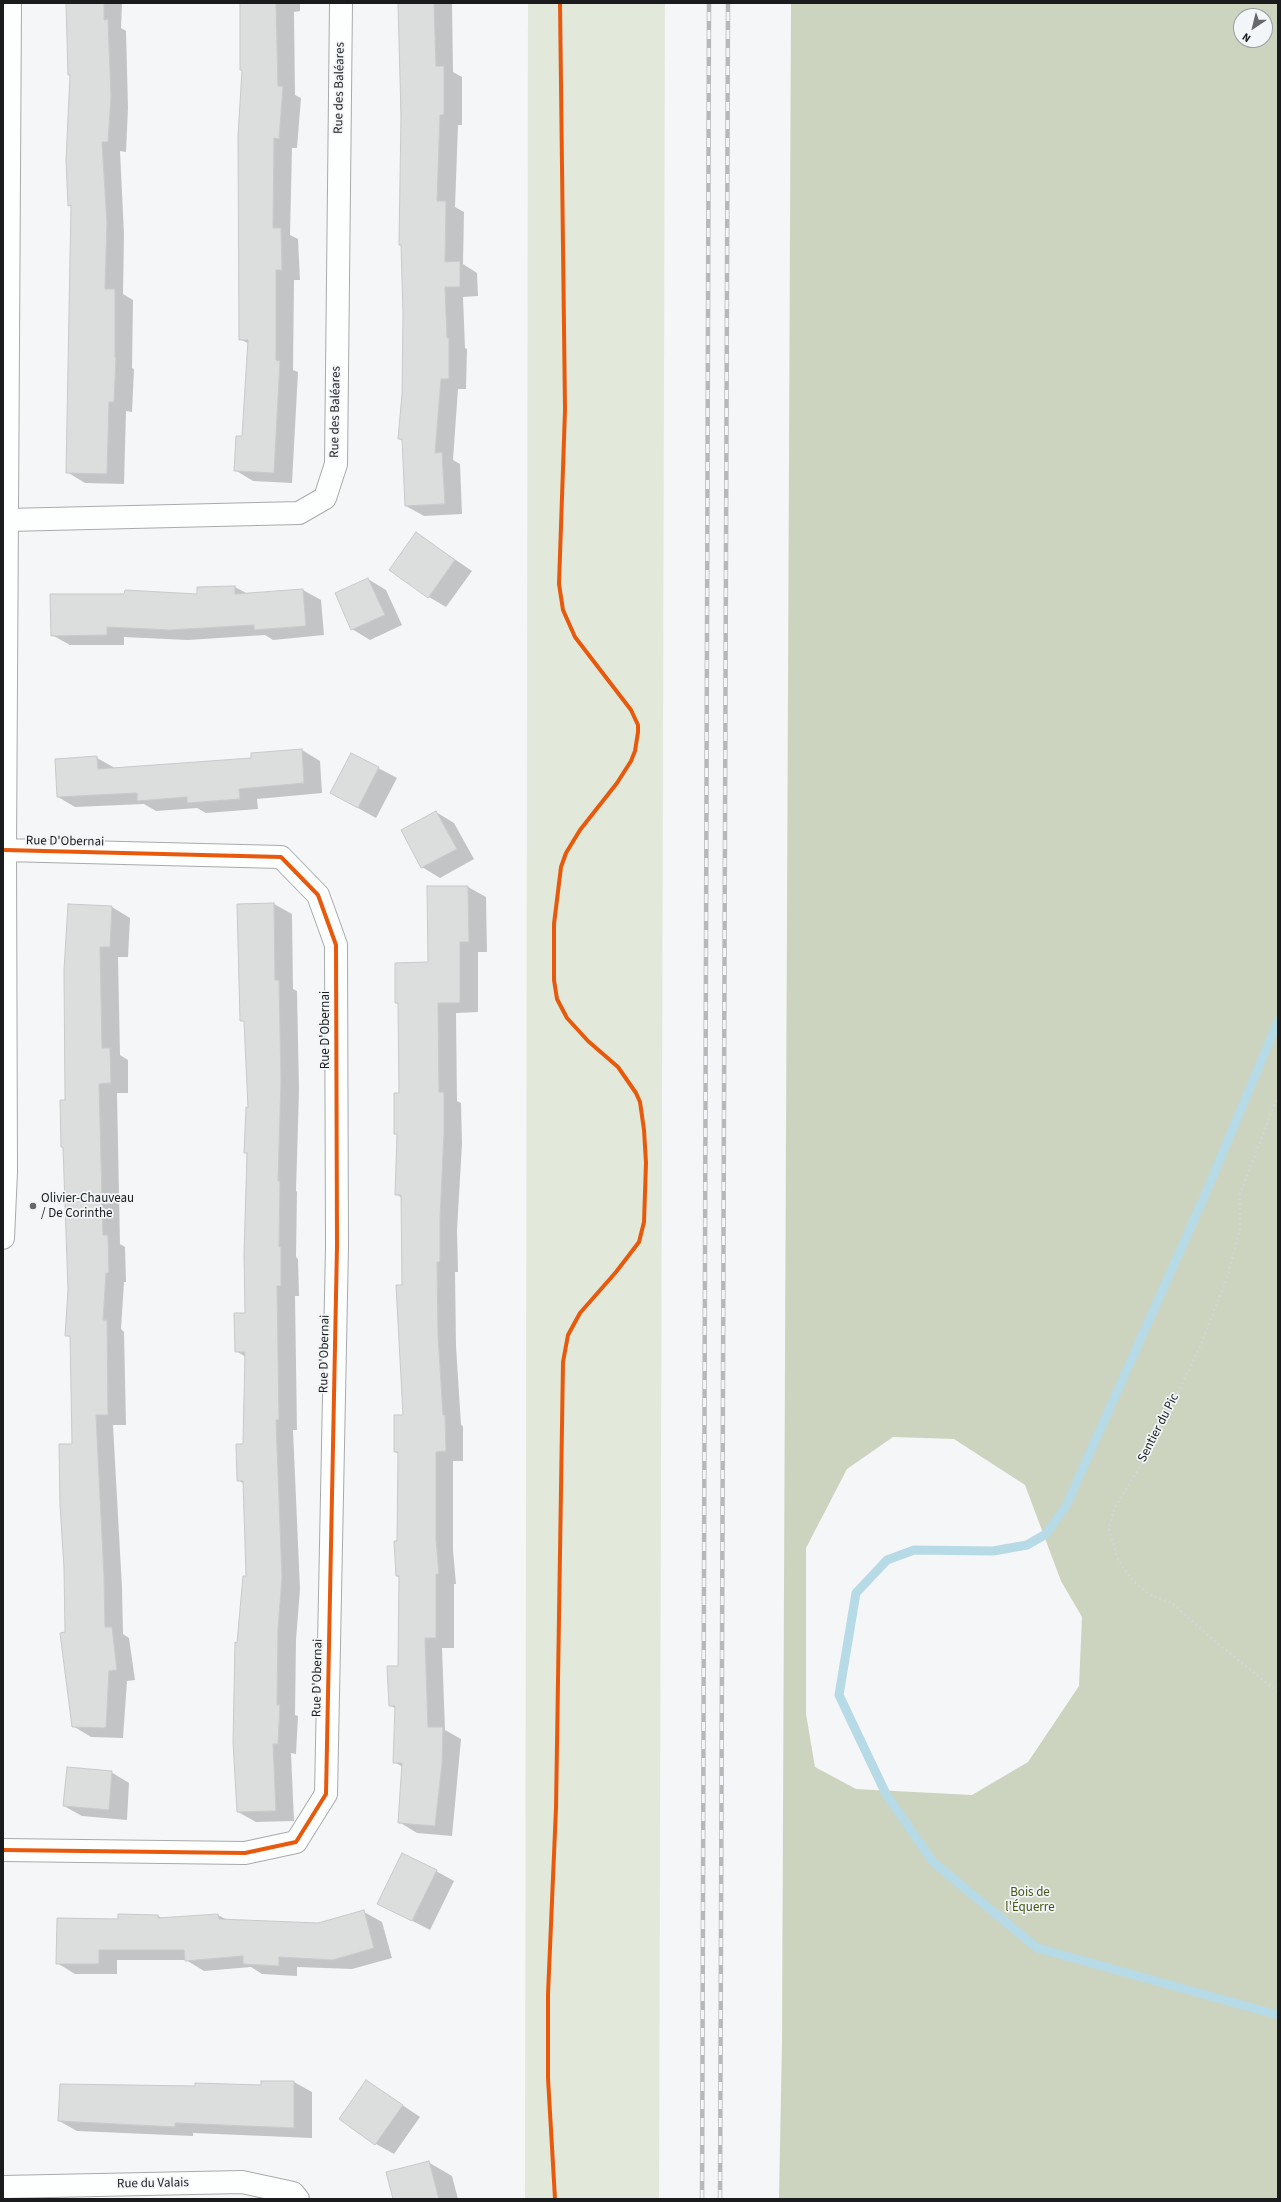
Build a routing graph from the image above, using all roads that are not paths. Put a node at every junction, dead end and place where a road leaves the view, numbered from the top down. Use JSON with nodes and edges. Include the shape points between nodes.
{"nodes":[{"id":1,"x":10,"y":3,"type":"edge"},
{"id":2,"x":341,"y":3,"type":"edge"},
{"id":3,"x":7,"y":32,"type":"edge"},
{"id":4,"x":7,"y":520,"type":"junction"},
{"id":5,"x":5,"y":850,"type":"junction"},
{"id":6,"x":4,"y":1172,"type":"edge"},
{"id":7,"x":3,"y":1238,"type":"edge"},
{"id":8,"x":3,"y":1850,"type":"edge"},
{"id":9,"x":3,"y":2187,"type":"edge"},
{"id":10,"x":298,"y":2199,"type":"edge"}],
"edges":[{"from":1,"to":3,"type":"street"},
{"from":2,"to":4,"type":"street","name":"Rue des Baléares","via":[[336,464],[325,498],[299,513]]},
{"from":3,"to":4,"type":"street"},
{"from":4,"to":5,"type":"street"},
{"from":5,"to":6,"type":"street"},
{"from":5,"to":8,"type":"street","name":"Rue D'Obernai","via":[[282,857],[318,895],[336,945],[337,1246],[326,1794],[296,1842],[246,1853]]},
{"from":6,"to":7,"type":"street"},
{"from":9,"to":10,"type":"street","name":"Rue du Valais","via":[[242,2182],[293,2193]]}]}
